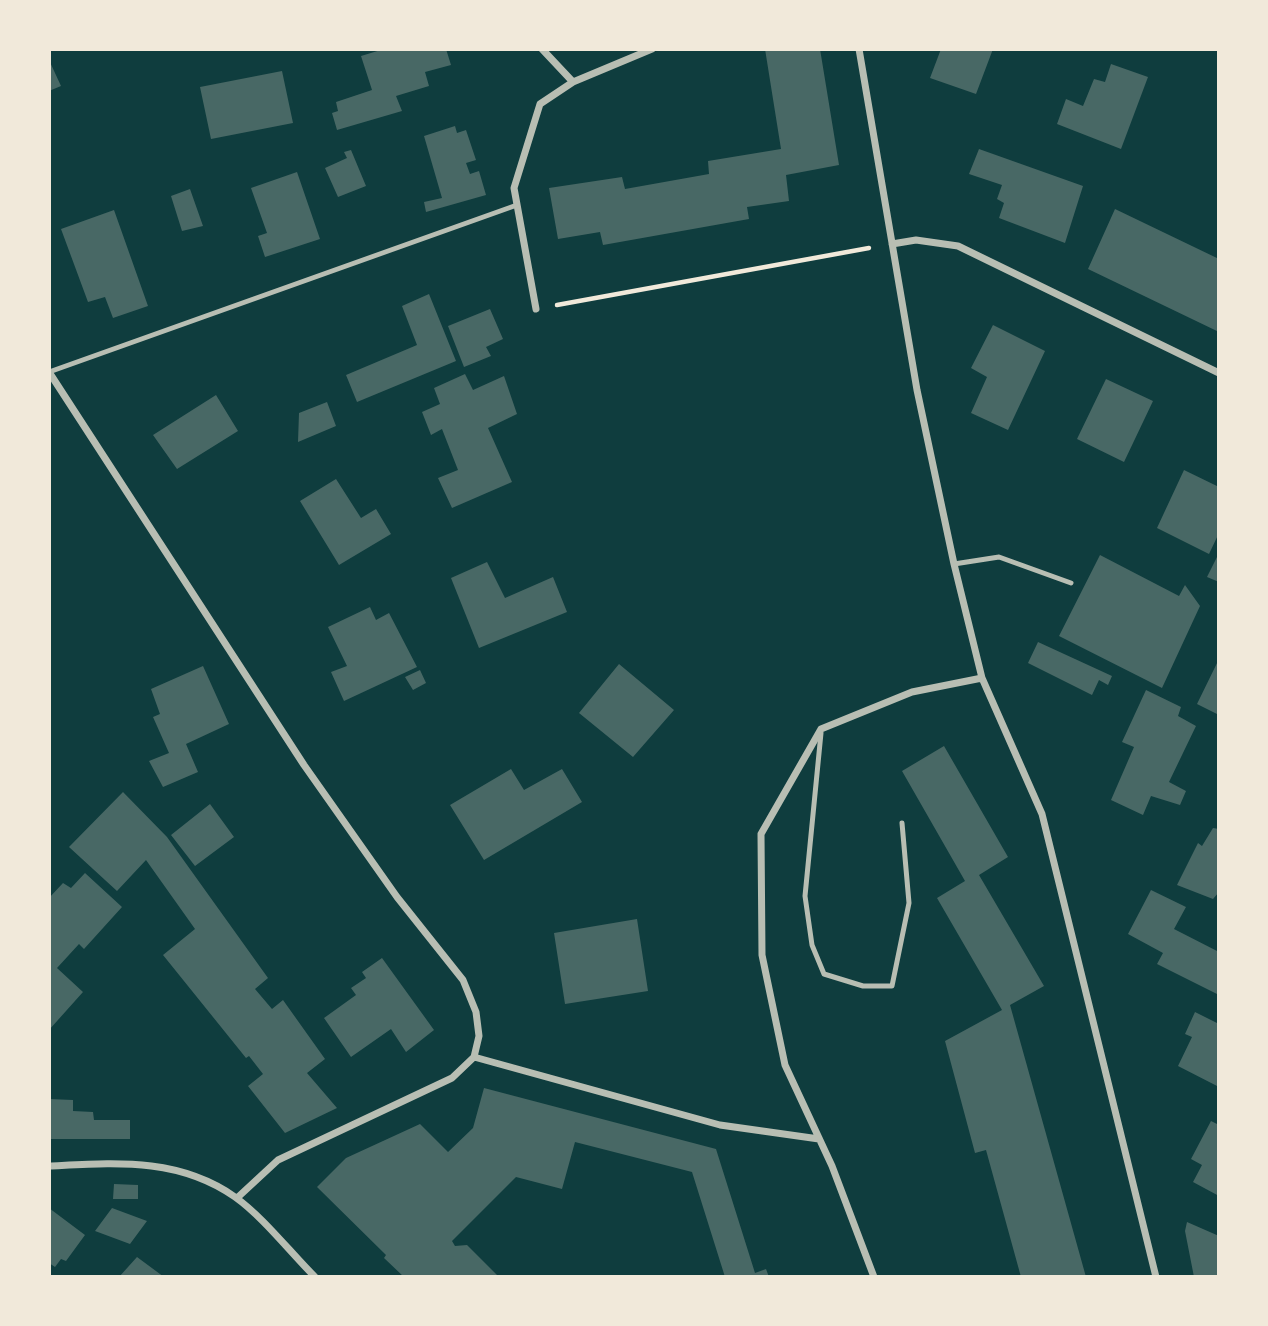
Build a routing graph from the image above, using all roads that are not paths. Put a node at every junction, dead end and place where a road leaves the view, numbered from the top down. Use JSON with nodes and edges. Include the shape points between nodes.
{"nodes":[{"id":1,"x":542,"y":49,"type":"edge"},
{"id":2,"x":652,"y":49,"type":"edge"},
{"id":3,"x":859,"y":49,"type":"edge"},
{"id":4,"x":573,"y":82,"type":"junction"},
{"id":5,"x":517,"y":205,"type":"junction"},
{"id":6,"x":892,"y":244,"type":"junction"},
{"id":7,"x":536,"y":309,"type":"road end"},
{"id":8,"x":49,"y":372,"type":"edge"},
{"id":9,"x":1219,"y":373,"type":"edge"},
{"id":10,"x":954,"y":564,"type":"junction"},
{"id":11,"x":1071,"y":583,"type":"dead end"},
{"id":12,"x":982,"y":678,"type":"junction"},
{"id":13,"x":821,"y":729,"type":"junction"},
{"id":14,"x":902,"y":823,"type":"dead end"},
{"id":15,"x":474,"y":1057,"type":"junction"},
{"id":16,"x":819,"y":1139,"type":"junction"},
{"id":17,"x":49,"y":1166,"type":"edge"},
{"id":18,"x":237,"y":1198,"type":"junction"},
{"id":19,"x":314,"y":1277,"type":"edge"},
{"id":20,"x":874,"y":1277,"type":"edge"},
{"id":21,"x":1156,"y":1277,"type":"edge"}],
"edges":[{"from":1,"to":4,"type":"street"},
{"from":2,"to":4,"type":"street"},
{"from":3,"to":6,"type":"street"},
{"from":4,"to":5,"type":"street","via":[[540,104],[514,188]]},
{"from":5,"to":7,"type":"street"},
{"from":5,"to":8,"type":"lane"},
{"from":6,"to":9,"type":"street","via":[[916,240],[958,246]]},
{"from":6,"to":10,"type":"street"},
{"from":8,"to":15,"type":"street","via":[[304,765],[397,897],[463,980],[476,1012],[479,1037]]},
{"from":10,"to":11,"type":"lane","via":[[999,557]]},
{"from":10,"to":12,"type":"street"},
{"from":12,"to":13,"type":"street","via":[[912,692]]},
{"from":12,"to":21,"type":"street","via":[[1042,814]]},
{"from":13,"to":14,"type":"lane","via":[[805,895],[812,945],[824,974],[863,986],[891,986],[909,903]]},
{"from":13,"to":16,"type":"street","via":[[761,834],[762,955],[785,1065]]},
{"from":15,"to":16,"type":"street","via":[[720,1125]]},
{"from":15,"to":18,"type":"street","via":[[452,1078],[278,1160]]},
{"from":16,"to":20,"type":"street"},
{"from":17,"to":18,"type":"street","via":[[130,1163],[167,1167],[201,1177]]},
{"from":18,"to":19,"type":"street"}]}
